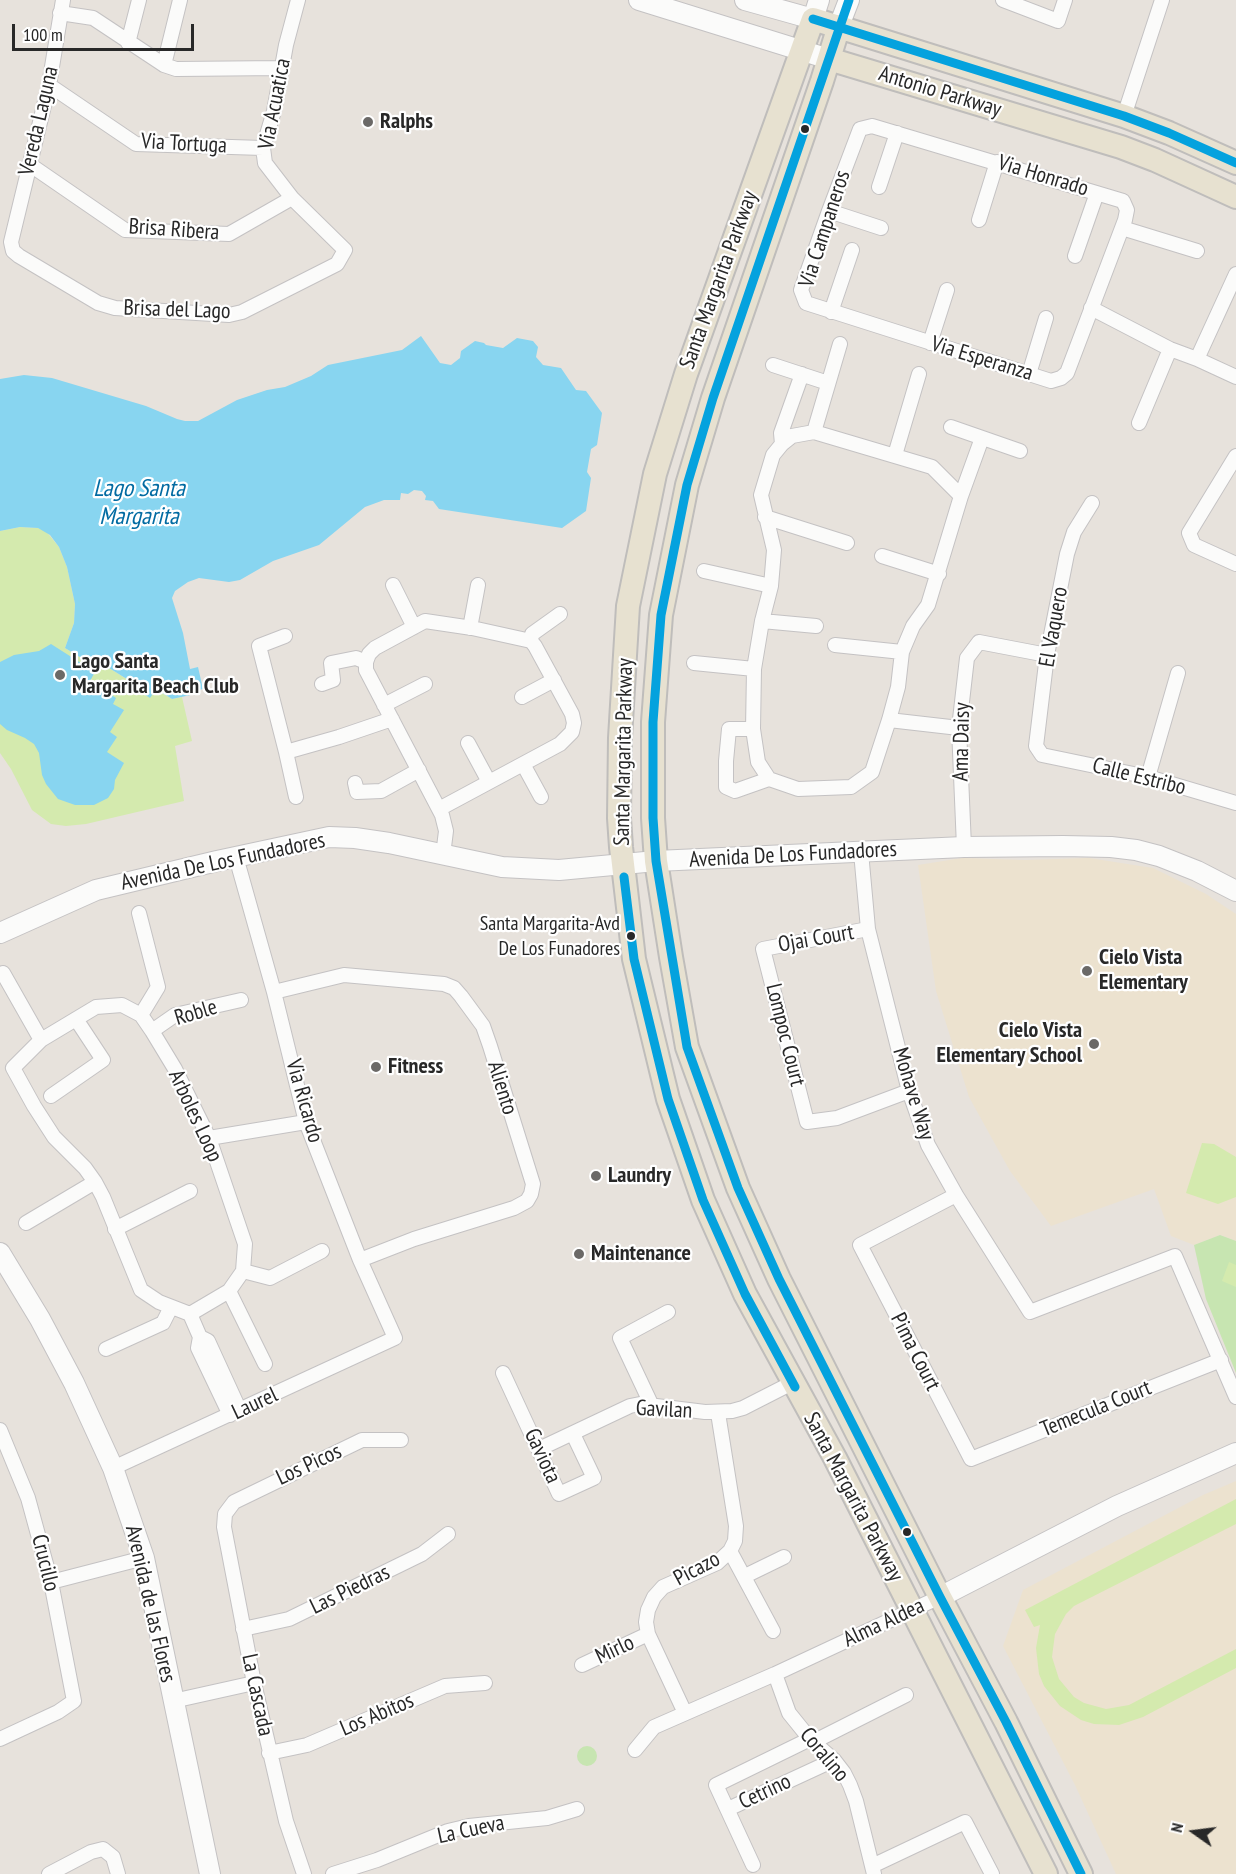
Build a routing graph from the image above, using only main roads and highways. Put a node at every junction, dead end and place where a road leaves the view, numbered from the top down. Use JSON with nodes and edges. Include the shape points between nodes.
{"nodes":[{"id":1,"x":639,"y":0,"type":"edge"},
{"id":2,"x":745,"y":0,"type":"edge"},
{"id":3,"x":849,"y":0,"type":"edge"},
{"id":4,"x":816,"y":9,"type":"edge"},
{"id":5,"x":839,"y":26,"type":"junction"},
{"id":6,"x":802,"y":51,"type":"junction"},
{"id":7,"x":829,"y":59,"type":"junction"},
{"id":8,"x":1236,"y":163,"type":"edge"},
{"id":9,"x":1236,"y":197,"type":"edge"},
{"id":10,"x":656,"y":861,"type":"junction"},
{"id":11,"x":622,"y":864,"type":"junction"},
{"id":12,"x":1236,"y":891,"type":"edge"},
{"id":13,"x":0,"y":933,"type":"edge"},
{"id":14,"x":2,"y":1263,"type":"edge"},
{"id":15,"x":1236,"y":1453,"type":"edge"},
{"id":16,"x":940,"y":1597,"type":"junction"},
{"id":17,"x":210,"y":1874,"type":"edge"},
{"id":18,"x":1046,"y":1874,"type":"edge"},
{"id":19,"x":1081,"y":1874,"type":"edge"}],
"edges":[{"from":1,"to":6,"type":"main road","name":"Antonio Parkway"},
{"from":2,"to":4,"type":"main road","name":"Antonio Parkway"},
{"from":3,"to":5,"type":"main road","name":"Santa Margarita Parkway"},
{"from":4,"to":5,"type":"main road","name":"Antonio Parkway"},
{"from":4,"to":6,"type":"main road","name":"Santa Margarita Parkway"},
{"from":5,"to":7,"type":"main road","name":"Santa Margarita Parkway"},
{"from":5,"to":8,"type":"main road","name":"Antonio Parkway","via":[[1124,116]]},
{"from":6,"to":7,"type":"main road","name":"Antonio Parkway"},
{"from":6,"to":11,"type":"main road","name":"Santa Margarita Parkway","via":[[698,338],[655,474],[628,606],[620,749]]},
{"from":7,"to":9,"type":"main road","name":"Antonio Parkway","via":[[1121,147]]},
{"from":7,"to":10,"type":"main road","name":"Santa Margarita Parkway","via":[[687,485],[661,615],[653,722]]},
{"from":10,"to":11,"type":"main road","name":"Avenida De Los Fundadores"},
{"from":10,"to":12,"type":"main road","name":"Avenida De Los Fundadores","via":[[964,847],[1111,847],[1159,856]]},
{"from":10,"to":16,"type":"main road","name":"Santa Margarita Parkway","via":[[687,1047],[738,1188],[784,1289]]},
{"from":11,"to":13,"type":"main road","name":"Avenida De Los Fundadores","via":[[559,870],[502,867],[389,843],[329,837],[96,890]]},
{"from":11,"to":18,"type":"main road","name":"Santa Margarita Parkway","via":[[634,959],[668,1099],[703,1200],[745,1294],[835,1458]]},
{"from":14,"to":17,"type":"main road","name":"Avenida de las Flores","via":[[40,1319],[74,1383],[113,1468],[144,1558]]},
{"from":15,"to":16,"type":"main road","name":"Alma Aldea","via":[[1117,1506]]},
{"from":16,"to":19,"type":"main road","name":"Santa Margarita Parkway"}]}
